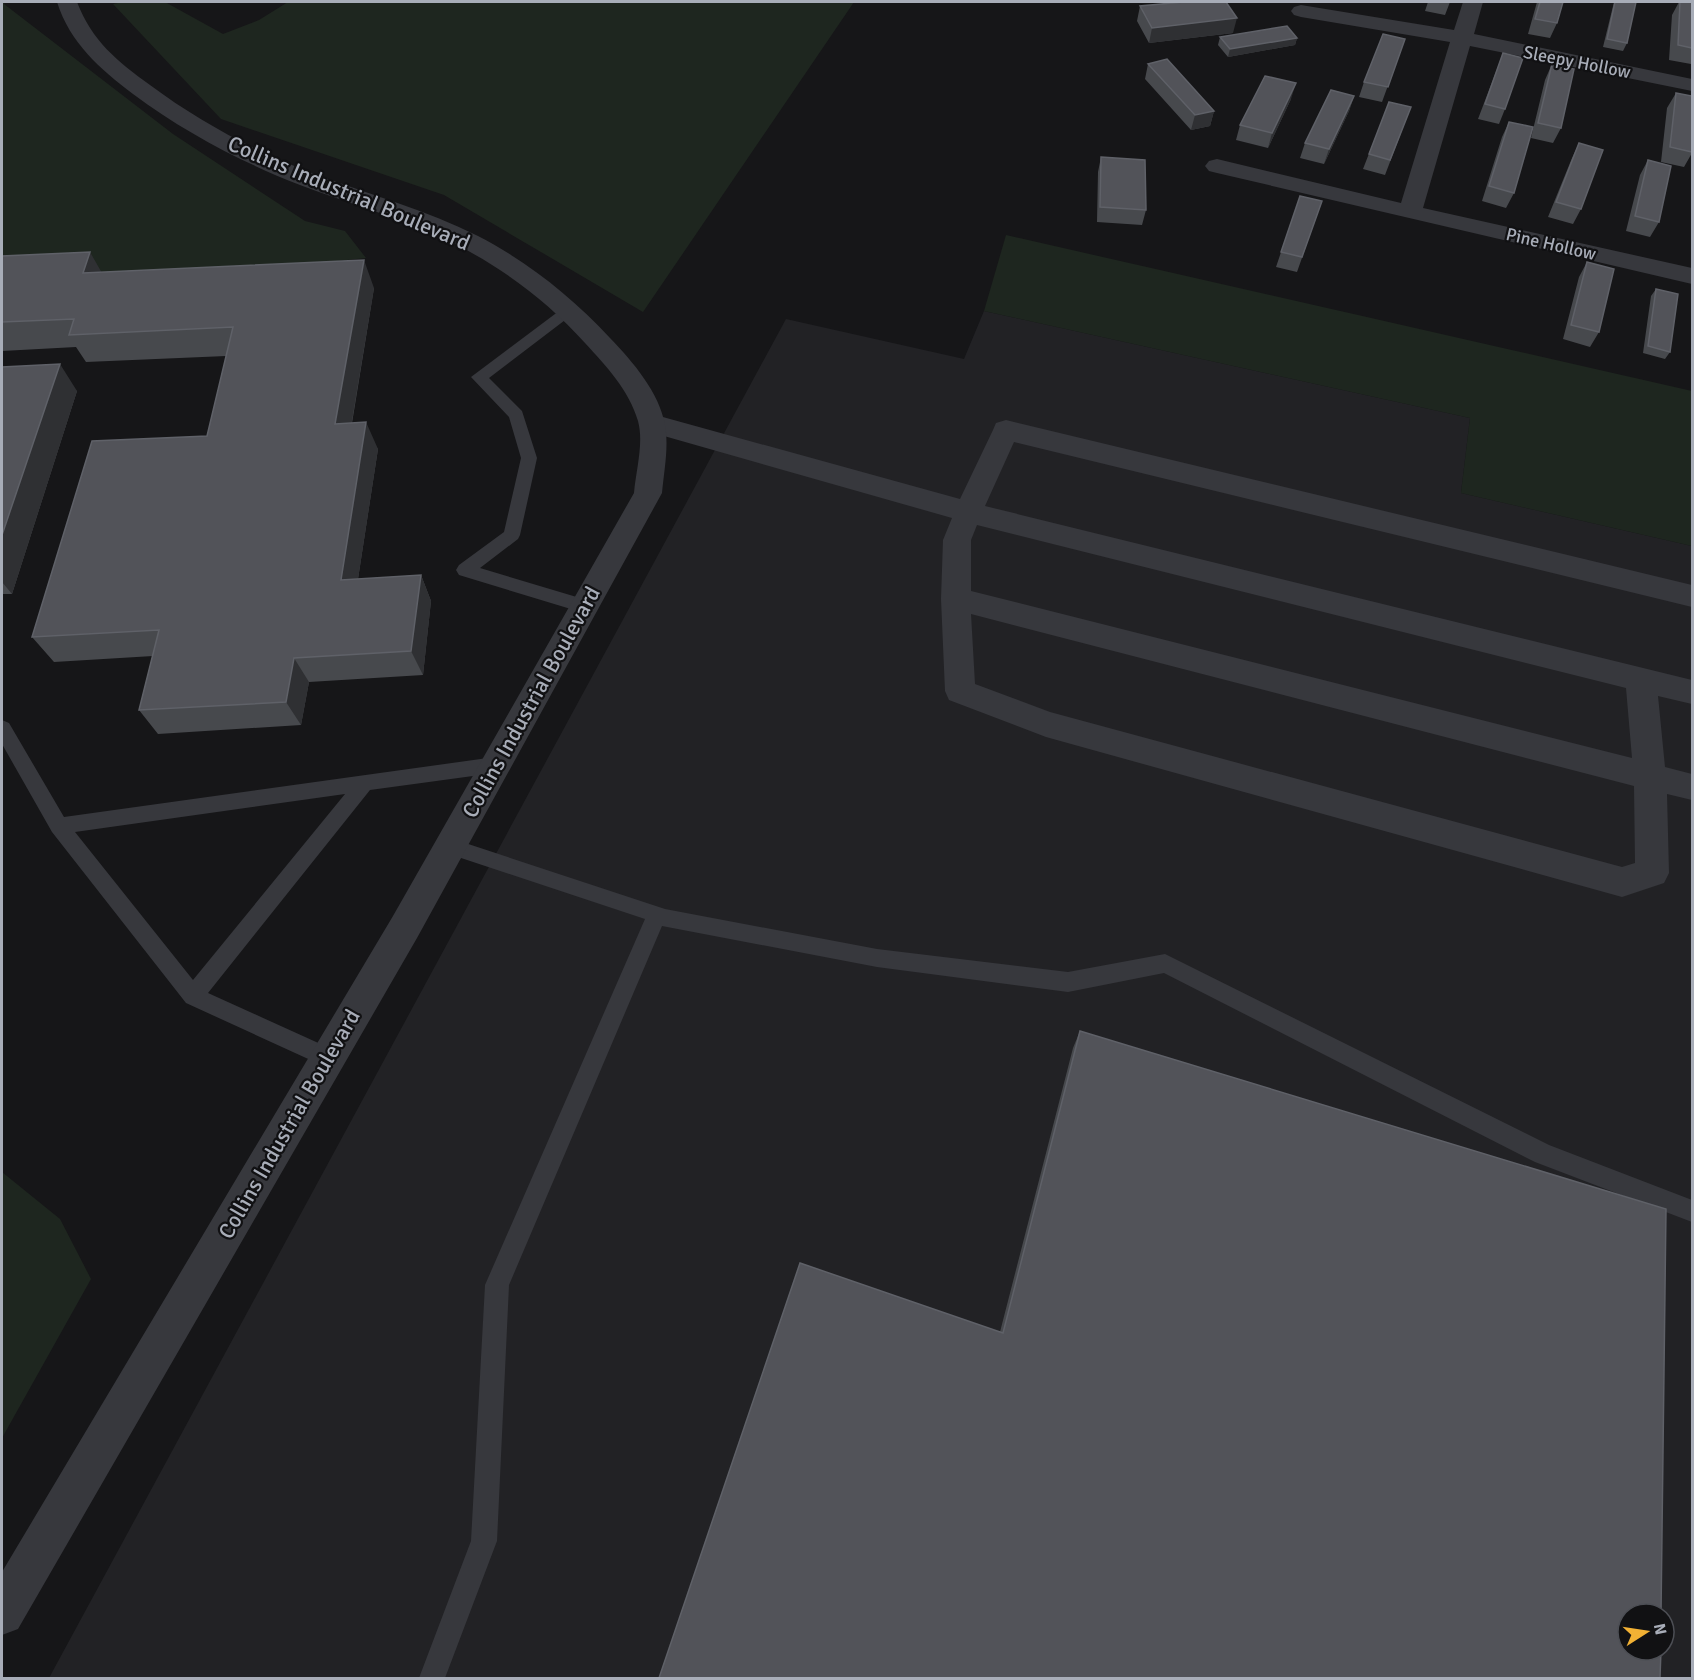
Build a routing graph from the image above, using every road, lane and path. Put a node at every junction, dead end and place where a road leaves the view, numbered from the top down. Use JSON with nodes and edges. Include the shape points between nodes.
{"nodes":[{"id":1,"x":67,"y":2,"type":"edge"},
{"id":2,"x":1473,"y":2,"type":"edge"},
{"id":3,"x":1301,"y":11,"type":"dead end"},
{"id":4,"x":1462,"y":38,"type":"junction"},
{"id":5,"x":1692,"y":85,"type":"edge"},
{"id":6,"x":1217,"y":166,"type":"dead end"},
{"id":7,"x":1410,"y":213,"type":"junction"},
{"id":8,"x":1692,"y":276,"type":"edge"},
{"id":9,"x":568,"y":311,"type":"junction"},
{"id":10,"x":652,"y":423,"type":"junction"},
{"id":11,"x":968,"y":512,"type":"junction"},
{"id":12,"x":1692,"y":596,"type":"edge"},
{"id":13,"x":956,"y":599,"type":"junction"},
{"id":14,"x":584,"y":606,"type":"junction"},
{"id":15,"x":1641,"y":680,"type":"junction"},
{"id":16,"x":1692,"y":692,"type":"edge"},
{"id":17,"x":2,"y":728,"type":"edge"},
{"id":18,"x":495,"y":765,"type":"junction"},
{"id":19,"x":1650,"y":776,"type":"junction"},
{"id":20,"x":365,"y":783,"type":"junction"},
{"id":21,"x":1692,"y":787,"type":"edge"},
{"id":22,"x":58,"y":826,"type":"junction"},
{"id":23,"x":450,"y":846,"type":"junction"},
{"id":24,"x":656,"y":916,"type":"junction"},
{"id":25,"x":193,"y":996,"type":"junction"},
{"id":26,"x":328,"y":1058,"type":"junction"},
{"id":27,"x":1692,"y":1211,"type":"edge"},
{"id":28,"x":2,"y":1613,"type":"edge"},
{"id":29,"x":432,"y":1678,"type":"edge"}],
"edges":[{"from":1,"to":9,"type":"street","name":"Collins Industrial Boulevard","via":[[88,44],[107,63],[199,128],[273,166],[458,236],[526,277]]},
{"from":2,"to":4,"type":"street"},
{"from":3,"to":4,"type":"street"},
{"from":4,"to":5,"type":"street","name":"Sleepy Hollow"},
{"from":4,"to":7,"type":"street"},
{"from":6,"to":7,"type":"street","name":"Pine Hollow"},
{"from":7,"to":8,"type":"street","name":"Pine Hollow"},
{"from":9,"to":10,"type":"street","name":"Collins Industrial Boulevard","via":[[638,388]]},
{"from":9,"to":14,"type":"lane","via":[[479,377],[516,415],[529,458],[512,535],[465,570]]},
{"from":10,"to":11,"type":"street"},
{"from":10,"to":14,"type":"street","name":"Collins Industrial Boulevard","via":[[648,493]]},
{"from":11,"to":12,"type":"street","via":[[1006,430]]},
{"from":11,"to":13,"type":"street","via":[[957,540]]},
{"from":11,"to":15,"type":"street"},
{"from":13,"to":19,"type":"street"},
{"from":13,"to":19,"type":"street","via":[[960,691],[1046,724],[1622,882],[1652,873]]},
{"from":14,"to":18,"type":"street","name":"Collins Industrial Boulevard"},
{"from":15,"to":16,"type":"street"},
{"from":15,"to":19,"type":"street"},
{"from":17,"to":22,"type":"lane"},
{"from":18,"to":20,"type":"lane"},
{"from":18,"to":23,"type":"street","name":"Collins Industrial Boulevard"},
{"from":19,"to":21,"type":"street"},
{"from":20,"to":22,"type":"lane"},
{"from":20,"to":25,"type":"lane"},
{"from":22,"to":25,"type":"lane"},
{"from":23,"to":24,"type":"lane"},
{"from":23,"to":26,"type":"street","name":"Collins Industrial Boulevard"},
{"from":24,"to":27,"type":"lane","via":[[877,958],[1068,982],[1165,963],[1543,1154]]},
{"from":24,"to":29,"type":"lane","via":[[497,1285],[484,1541]]},
{"from":25,"to":26,"type":"lane"},
{"from":26,"to":28,"type":"street","name":"Collins Industrial Boulevard"}]}
